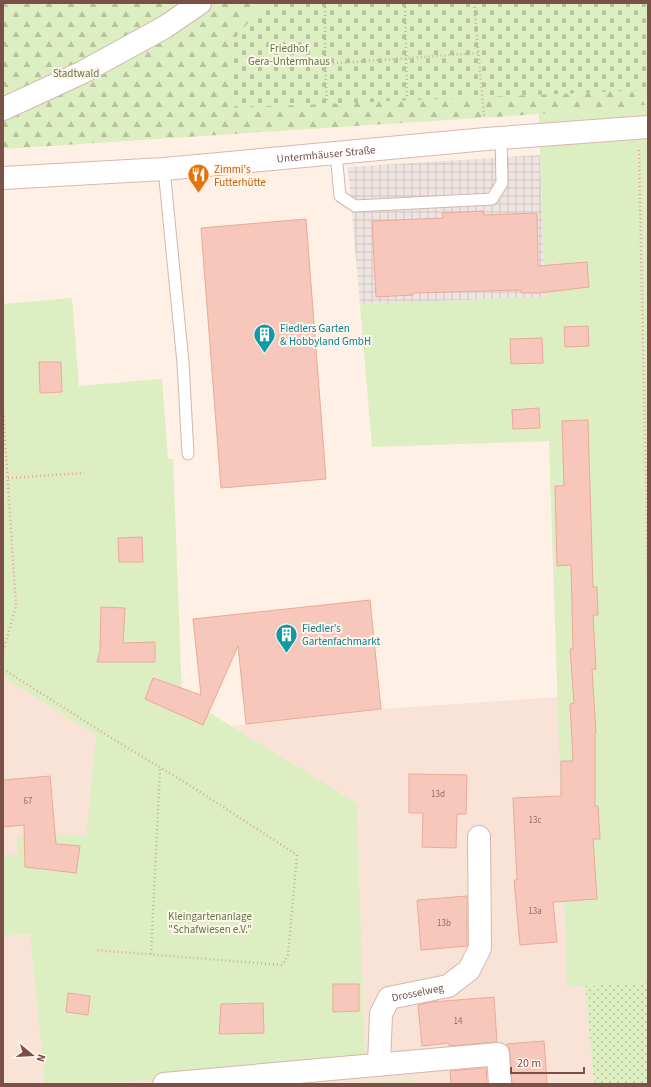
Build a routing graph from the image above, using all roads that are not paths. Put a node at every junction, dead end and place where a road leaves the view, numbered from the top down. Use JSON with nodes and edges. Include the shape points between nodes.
{"nodes":[{"id":1,"x":200,"y":3,"type":"edge"},
{"id":2,"x":3,"y":109,"type":"edge"},
{"id":3,"x":643,"y":128,"type":"edge"},
{"id":4,"x":493,"y":139,"type":"junction"},
{"id":5,"x":336,"y":153,"type":"junction"},
{"id":6,"x":164,"y":169,"type":"junction"},
{"id":7,"x":3,"y":178,"type":"edge"},
{"id":8,"x":188,"y":454,"type":"dead end"},
{"id":9,"x":479,"y":836,"type":"dead end"},
{"id":10,"x":379,"y":1065,"type":"junction"},
{"id":11,"x":164,"y":1084,"type":"edge"},
{"id":12,"x":500,"y":1084,"type":"edge"}],
"edges":[{"from":1,"to":2,"type":"street","via":[[165,27],[83,72]]},
{"from":3,"to":4,"type":"street","name":"Untermhäuser Straße"},
{"from":4,"to":5,"type":"street","name":"Untermhäuser Straße"},
{"from":4,"to":5,"type":"lane","via":[[502,184],[492,199],[355,206],[340,196]]},
{"from":5,"to":6,"type":"street","name":"Untermhäuser Straße"},
{"from":6,"to":7,"type":"street","name":"Untermhäuser Straße"},
{"from":6,"to":8,"type":"lane","via":[[183,363]]},
{"from":9,"to":10,"type":"street","name":"Drosselweg","via":[[480,948],[469,970],[448,986],[389,998],[381,1014]]},
{"from":10,"to":11,"type":"street"},
{"from":10,"to":12,"type":"street","via":[[498,1054]]}]}
